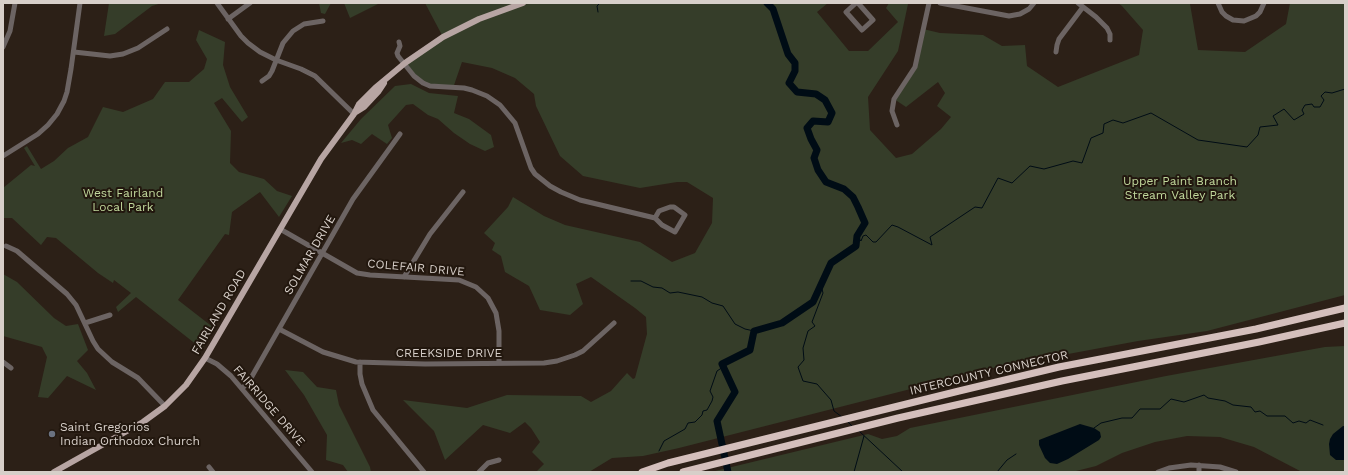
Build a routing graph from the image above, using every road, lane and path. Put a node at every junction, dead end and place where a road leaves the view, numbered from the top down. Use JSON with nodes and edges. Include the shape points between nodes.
{"nodes":[{"id":1,"x":15,"y":3,"type":"edge"},
{"id":2,"x":80,"y":3,"type":"edge"},
{"id":3,"x":217,"y":3,"type":"edge"},
{"id":4,"x":250,"y":3,"type":"edge"},
{"id":5,"x":523,"y":3,"type":"edge"},
{"id":6,"x":857,"y":3,"type":"edge"},
{"id":7,"x":929,"y":3,"type":"edge"},
{"id":8,"x":940,"y":3,"type":"edge"},
{"id":9,"x":1034,"y":3,"type":"edge"},
{"id":10,"x":1078,"y":3,"type":"edge"},
{"id":11,"x":1218,"y":3,"type":"edge"},
{"id":12,"x":1264,"y":3,"type":"edge"},
{"id":13,"x":1083,"y":7,"type":"junction"},
{"id":14,"x":228,"y":19,"type":"junction"},
{"id":15,"x":323,"y":20,"type":"dead end"},
{"id":16,"x":167,"y":29,"type":"dead end"},
{"id":17,"x":1110,"y":40,"type":"dead end"},
{"id":18,"x":399,"y":42,"type":"dead end"},
{"id":19,"x":3,"y":47,"type":"edge"},
{"id":20,"x":74,"y":52,"type":"junction"},
{"id":21,"x":1056,"y":52,"type":"dead end"},
{"id":22,"x":276,"y":60,"type":"junction"},
{"id":23,"x":404,"y":63,"type":"junction"},
{"id":24,"x":262,"y":81,"type":"dead end"},
{"id":25,"x":354,"y":114,"type":"junction"},
{"id":26,"x":897,"y":125,"type":"dead end"},
{"id":27,"x":400,"y":134,"type":"dead end"},
{"id":28,"x":3,"y":156,"type":"edge"},
{"id":29,"x":463,"y":192,"type":"dead end"},
{"id":30,"x":655,"y":218,"type":"junction"},
{"id":31,"x":280,"y":229,"type":"junction"},
{"id":32,"x":6,"y":246,"type":"dead end"},
{"id":33,"x":322,"y":253,"type":"junction"},
{"id":34,"x":404,"y":277,"type":"junction"},
{"id":35,"x":1345,"y":308,"type":"edge"},
{"id":36,"x":110,"y":315,"type":"dead end"},
{"id":37,"x":85,"y":323,"type":"junction"},
{"id":38,"x":614,"y":323,"type":"dead end"},
{"id":39,"x":1345,"y":323,"type":"edge"},
{"id":40,"x":279,"y":329,"type":"junction"},
{"id":41,"x":206,"y":358,"type":"junction"},
{"id":42,"x":3,"y":362,"type":"edge"},
{"id":43,"x":360,"y":362,"type":"junction"},
{"id":44,"x":499,"y":363,"type":"junction"},
{"id":45,"x":11,"y":368,"type":"dead end"},
{"id":46,"x":242,"y":389,"type":"junction"},
{"id":47,"x":165,"y":406,"type":"junction"},
{"id":48,"x":499,"y":460,"type":"dead end"},
{"id":49,"x":1199,"y":466,"type":"junction"},
{"id":50,"x":209,"y":467,"type":"dead end"},
{"id":51,"x":54,"y":472,"type":"edge"},
{"id":52,"x":213,"y":472,"type":"edge"},
{"id":53,"x":312,"y":472,"type":"edge"},
{"id":54,"x":424,"y":472,"type":"edge"},
{"id":55,"x":479,"y":472,"type":"edge"},
{"id":56,"x":642,"y":472,"type":"edge"},
{"id":57,"x":683,"y":472,"type":"edge"},
{"id":58,"x":1158,"y":472,"type":"edge"},
{"id":59,"x":1199,"y":472,"type":"edge"},
{"id":60,"x":1236,"y":472,"type":"edge"}],
"edges":[{"from":1,"to":19,"type":"street","via":[[10,30]]},
{"from":2,"to":20,"type":"street"},
{"from":3,"to":14,"type":"street"},
{"from":4,"to":14,"type":"street"},
{"from":5,"to":23,"type":"main road","name":"FAIRLAND ROAD","via":[[459,29]]},
{"from":6,"to":6,"type":"street","via":[[846,12],[862,30],[873,20]]},
{"from":7,"to":26,"type":"street","via":[[915,67],[894,99],[892,111]]},
{"from":8,"to":9,"type":"street","via":[[1009,16],[1020,14]]},
{"from":10,"to":13,"type":"street"},
{"from":11,"to":12,"type":"street","via":[[1226,16],[1244,21],[1256,16]]},
{"from":13,"to":17,"type":"street","via":[[1107,28]]},
{"from":13,"to":21,"type":"street","via":[[1059,39]]},
{"from":14,"to":22,"type":"street","via":[[248,43]]},
{"from":15,"to":22,"type":"street","via":[[310,22],[293,31],[283,43]]},
{"from":16,"to":20,"type":"street","via":[[138,48],[123,54],[110,56]]},
{"from":18,"to":23,"type":"street","via":[[397,53]]},
{"from":20,"to":28,"type":"street","via":[[67,92],[57,114],[38,134]]},
{"from":22,"to":24,"type":"street","via":[[269,76]]},
{"from":22,"to":25,"type":"street","via":[[315,76]]},
{"from":23,"to":25,"type":"main road","name":"FAIRLAND ROAD","via":[[359,104]]},
{"from":23,"to":30,"type":"street","via":[[423,83],[472,90],[500,105],[515,123],[531,168],[542,180],[561,192],[580,200]]},
{"from":25,"to":31,"type":"main road","name":"FAIRLAND ROAD","via":[[321,159]]},
{"from":27,"to":33,"type":"street","name":"SOLMAR DRIVE","via":[[353,199]]},
{"from":29,"to":34,"type":"street","via":[[430,234]]},
{"from":30,"to":30,"type":"street","via":[[659,211],[670,207],[685,215],[675,232]]},
{"from":31,"to":33,"type":"street","name":"COLEFAIR DRIVE"},
{"from":31,"to":41,"type":"main road","name":"FAIRLAND ROAD"},
{"from":32,"to":37,"type":"street","via":[[17,251],[67,294]]},
{"from":33,"to":34,"type":"street","name":"COLEFAIR DRIVE","via":[[357,273]]},
{"from":33,"to":40,"type":"street","name":"SOLMAR DRIVE"},
{"from":34,"to":44,"type":"street","name":"COLEFAIR DRIVE","via":[[459,280],[472,284],[483,292],[493,305],[499,321]]},
{"from":35,"to":56,"type":"highway","name":"INTERCOUNTY CONNECTOR","via":[[1059,367],[668,463]]},
{"from":36,"to":37,"type":"street"},
{"from":37,"to":47,"type":"street","via":[[93,341],[104,356],[138,378]]},
{"from":38,"to":44,"type":"street","name":"CREEKSIDE DRIVE","via":[[575,355],[557,361]]},
{"from":39,"to":57,"type":"highway","name":"INTERCOUNTY CONNECTOR","via":[[1062,381],[898,418]]},
{"from":40,"to":43,"type":"street","name":"CREEKSIDE DRIVE","via":[[323,352]]},
{"from":40,"to":46,"type":"street","name":"SOLMAR DRIVE"},
{"from":41,"to":46,"type":"street","name":"FAIRRIDGE DRIVE","via":[[224,368]]},
{"from":41,"to":47,"type":"main road","name":"FAIRLAND ROAD","via":[[186,385]]},
{"from":42,"to":45,"type":"street"},
{"from":43,"to":44,"type":"street","name":"CREEKSIDE DRIVE"},
{"from":43,"to":54,"type":"street","via":[[362,384],[373,410]]},
{"from":46,"to":53,"type":"street","name":"FAIRRIDGE DRIVE"},
{"from":47,"to":51,"type":"main road","name":"FAIRLAND ROAD","via":[[143,422]]},
{"from":48,"to":55,"type":"street","via":[[488,464]]},
{"from":49,"to":58,"type":"street","via":[[1175,467]]},
{"from":49,"to":59,"type":"street"},
{"from":49,"to":60,"type":"street","via":[[1220,467]]},
{"from":50,"to":52,"type":"street"}]}
